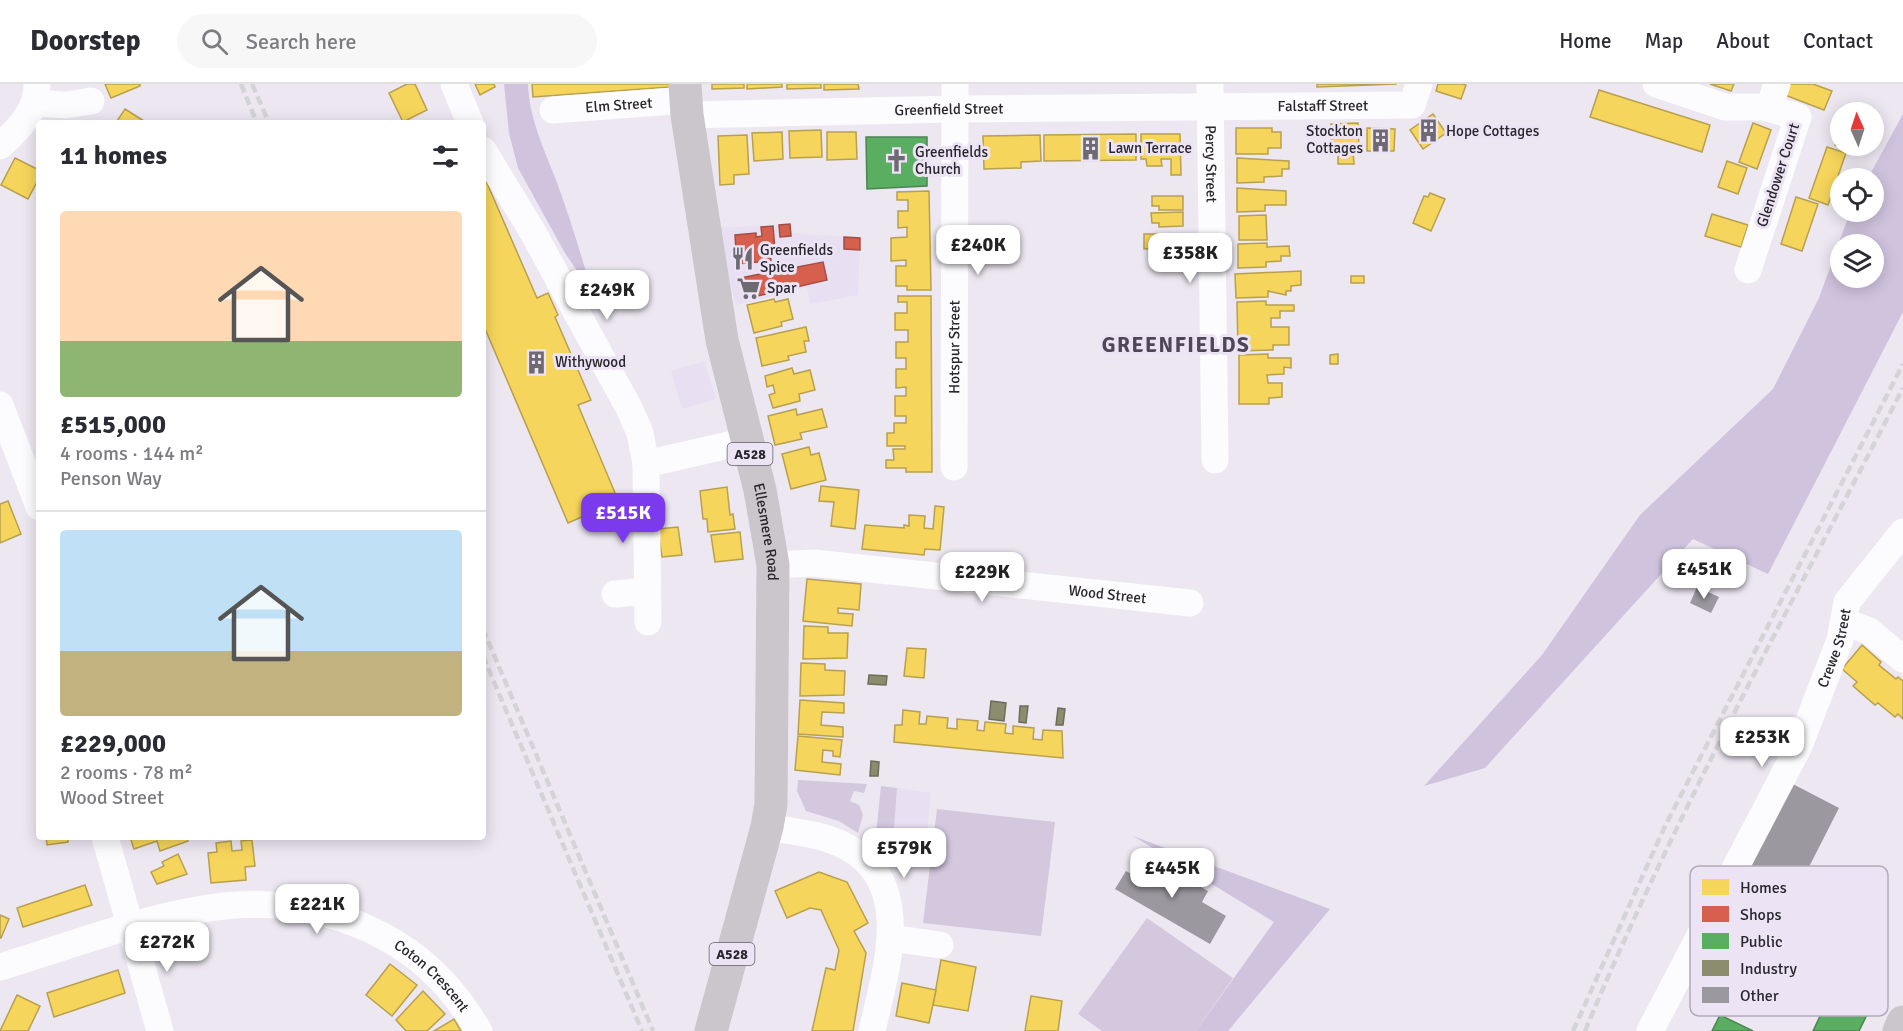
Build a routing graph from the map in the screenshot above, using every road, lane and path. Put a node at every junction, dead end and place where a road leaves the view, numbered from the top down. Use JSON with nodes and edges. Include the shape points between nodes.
{"nodes":[{"id":1,"x":454,"y":84,"type":"edge"},
{"id":2,"x":1419,"y":84,"type":"edge"},
{"id":3,"x":1662,"y":85,"type":"edge"},
{"id":4,"x":36,"y":94,"type":"edge"},
{"id":5,"x":1210,"y":96,"type":"edge"},
{"id":6,"x":1773,"y":96,"type":"edge"},
{"id":7,"x":955,"y":97,"type":"edge"},
{"id":8,"x":686,"y":100,"type":"edge"},
{"id":9,"x":91,"y":101,"type":"dead end"},
{"id":10,"x":553,"y":110,"type":"dead end"},
{"id":11,"x":469,"y":120,"type":"edge"},
{"id":12,"x":0,"y":146,"type":"edge"},
{"id":13,"x":486,"y":155,"type":"edge"},
{"id":14,"x":1748,"y":270,"type":"dead end"},
{"id":15,"x":0,"y":405,"type":"edge"},
{"id":16,"x":746,"y":441,"type":"junction"},
{"id":17,"x":1215,"y":459,"type":"dead end"},
{"id":18,"x":645,"y":464,"type":"junction"},
{"id":19,"x":954,"y":467,"type":"dead end"},
{"id":20,"x":36,"y":499,"type":"edge"},
{"id":21,"x":1903,"y":532,"type":"edge"},
{"id":22,"x":773,"y":565,"type":"junction"},
{"id":23,"x":646,"y":591,"type":"junction"},
{"id":24,"x":615,"y":594,"type":"dead end"},
{"id":25,"x":1190,"y":603,"type":"dead end"},
{"id":26,"x":648,"y":622,"type":"dead end"},
{"id":27,"x":1845,"y":622,"type":"junction"},
{"id":28,"x":1903,"y":659,"type":"edge"},
{"id":29,"x":767,"y":827,"type":"junction"},
{"id":30,"x":106,"y":840,"type":"edge"},
{"id":31,"x":1736,"y":866,"type":"edge"},
{"id":32,"x":130,"y":928,"type":"junction"},
{"id":33,"x":891,"y":938,"type":"junction"},
{"id":34,"x":940,"y":945,"type":"dead end"},
{"id":35,"x":1690,"y":954,"type":"edge"},
{"id":36,"x":0,"y":967,"type":"edge"},
{"id":37,"x":1903,"y":1022,"type":"edge"},
{"id":38,"x":160,"y":1031,"type":"edge"},
{"id":39,"x":479,"y":1031,"type":"edge"},
{"id":40,"x":711,"y":1031,"type":"edge"},
{"id":41,"x":872,"y":1031,"type":"edge"},
{"id":42,"x":1650,"y":1031,"type":"edge"},
{"id":43,"x":1899,"y":1031,"type":"edge"}],
"edges":[{"from":1,"to":11,"type":"street"},
{"from":2,"to":5,"type":"street","name":"Falstaff Street","via":[[1412,105]]},
{"from":3,"to":6,"type":"street","name":"Glendower Court","via":[[1725,107]]},
{"from":4,"to":9,"type":"street","via":[[66,105]]},
{"from":4,"to":12,"type":"street","via":[[24,122]]},
{"from":5,"to":7,"type":"street","name":"Greenfield Street"},
{"from":5,"to":17,"type":"street","name":"Percy Street"},
{"from":6,"to":14,"type":"street","name":"Glendower Court","via":[[1797,117]]},
{"from":7,"to":8,"type":"street","name":"Greenfield Street"},
{"from":7,"to":19,"type":"street","name":"Hotspur Street"},
{"from":8,"to":10,"type":"street","name":"Elm Street"},
{"from":8,"to":16,"type":"main road","name":"Ellesmere Road","number":"A528","via":[[722,340]]},
{"from":13,"to":18,"type":"street","via":[[629,408],[640,433]]},
{"from":15,"to":20,"type":"street"},
{"from":16,"to":18,"type":"street"},
{"from":16,"to":22,"type":"main road","name":"Ellesmere Road","number":"A528","via":[[766,518]]},
{"from":18,"to":23,"type":"street"},
{"from":21,"to":27,"type":"street","name":"Crewe Street","via":[[1854,590],[1847,602]]},
{"from":22,"to":25,"type":"street","name":"Wood Street","via":[[814,563]]},
{"from":22,"to":29,"type":"main road","name":"Ellesmere Road","number":"A528","via":[[771,804]]},
{"from":23,"to":24,"type":"street"},
{"from":23,"to":26,"type":"street"},
{"from":27,"to":28,"type":"street","via":[[1869,631]]},
{"from":27,"to":31,"type":"street","name":"Crewe Street","via":[[1798,746]]},
{"from":29,"to":33,"type":"street","via":[[819,837],[859,854],[881,882],[889,904]]},
{"from":29,"to":40,"type":"main road","name":"Ellesmere Road","number":"A528"},
{"from":30,"to":32,"type":"street"},
{"from":32,"to":36,"type":"street","name":"Coton Crescent"},
{"from":32,"to":38,"type":"street"},
{"from":32,"to":39,"type":"street","name":"Coton Crescent","via":[[192,911],[260,904],[303,908],[340,918],[373,931],[424,965],[441,980]]},
{"from":33,"to":34,"type":"street"},
{"from":33,"to":41,"type":"street"},
{"from":35,"to":42,"type":"street","name":"Crewe Street"},
{"from":37,"to":43,"type":"main road"}]}
